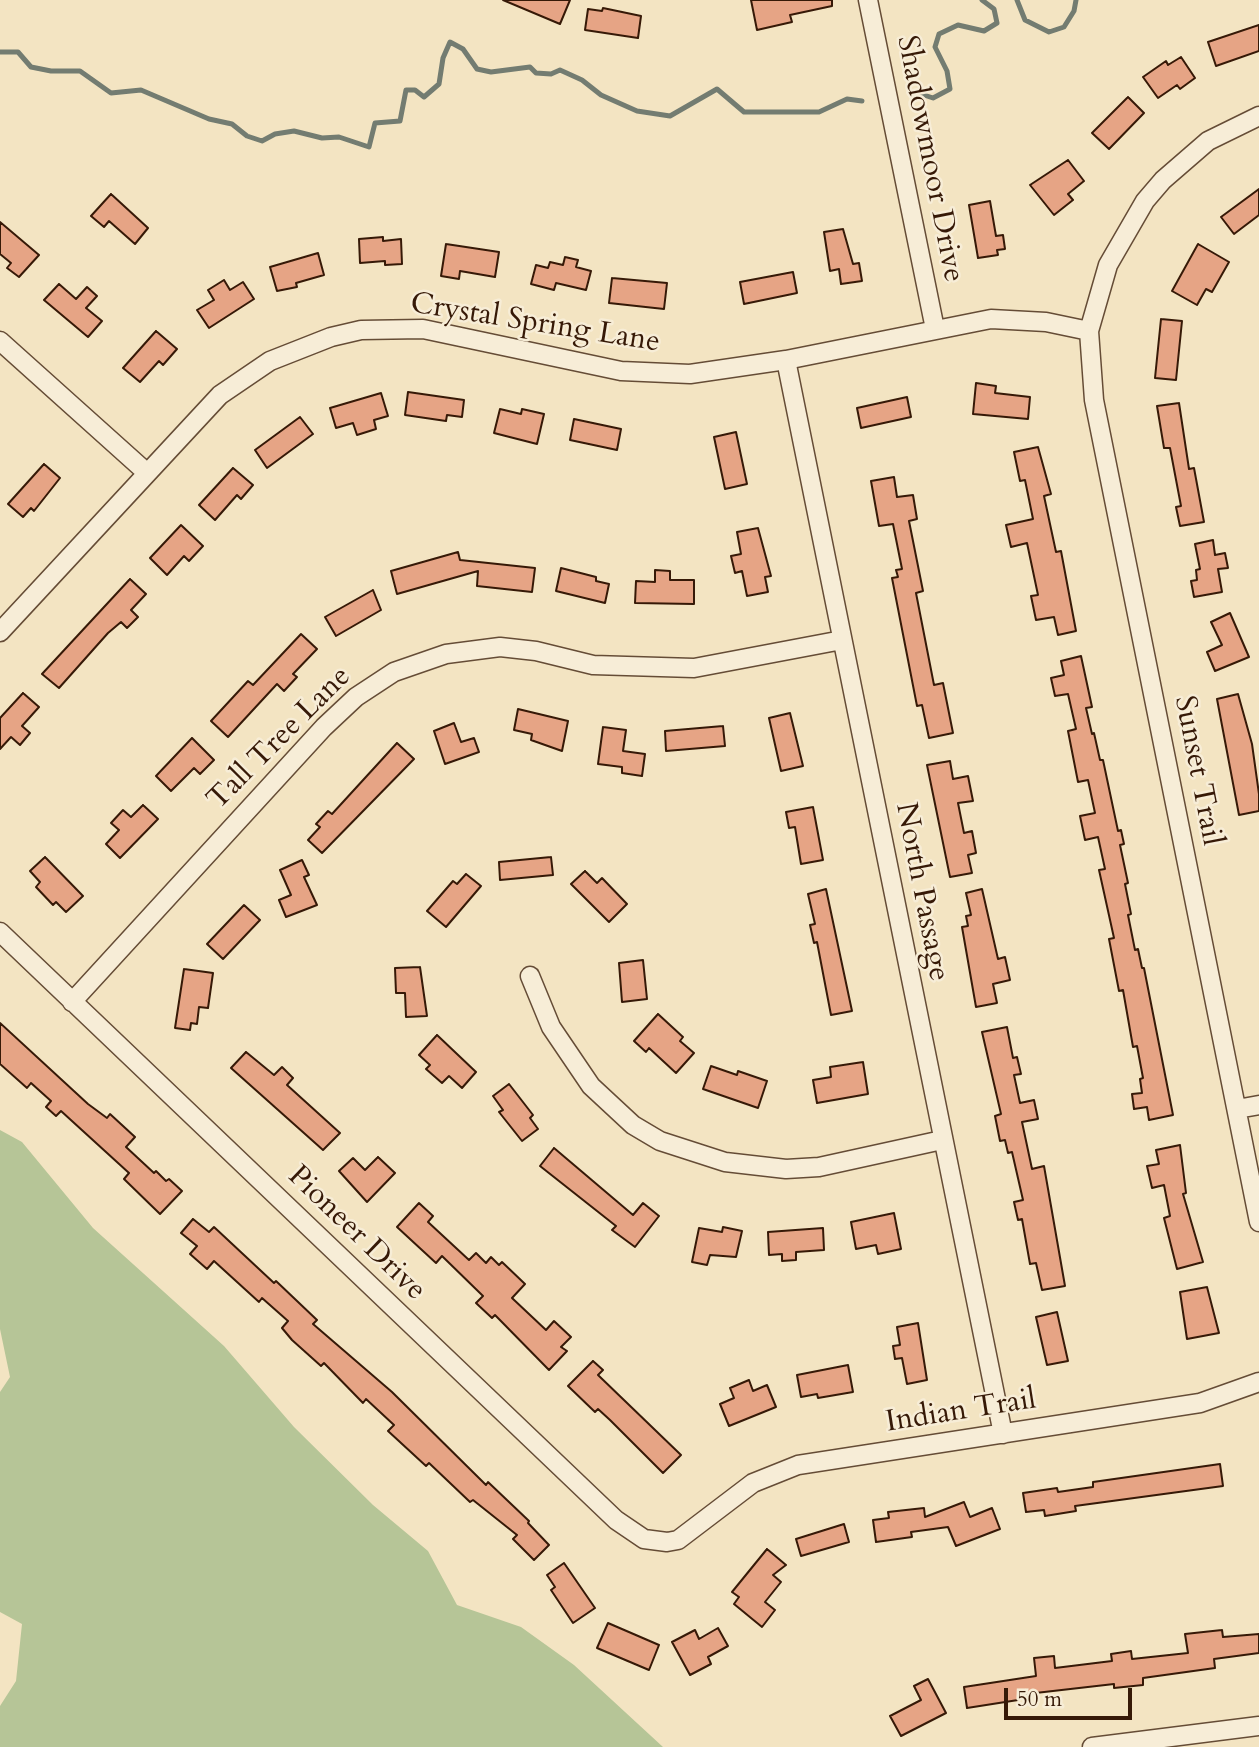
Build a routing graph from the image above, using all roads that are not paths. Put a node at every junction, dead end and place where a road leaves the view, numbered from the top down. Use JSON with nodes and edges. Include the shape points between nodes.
{"nodes":[{"id":1,"x":868,"y":0,"type":"edge"},
{"id":2,"x":1259,"y":116,"type":"edge"},
{"id":3,"x":935,"y":329,"type":"junction"},
{"id":4,"x":1089,"y":331,"type":"junction"},
{"id":5,"x":0,"y":341,"type":"edge"},
{"id":6,"x":786,"y":360,"type":"junction"},
{"id":7,"x":146,"y":472,"type":"junction"},
{"id":8,"x":0,"y":632,"type":"edge"},
{"id":9,"x":842,"y":640,"type":"junction"},
{"id":10,"x":0,"y":932,"type":"edge"},
{"id":11,"x":530,"y":976,"type":"dead end"},
{"id":12,"x":72,"y":1002,"type":"junction"},
{"id":13,"x":1259,"y":1105,"type":"edge"},
{"id":14,"x":1237,"y":1109,"type":"junction"},
{"id":15,"x":942,"y":1140,"type":"junction"},
{"id":16,"x":1259,"y":1222,"type":"edge"},
{"id":17,"x":1259,"y":1382,"type":"edge"},
{"id":18,"x":1003,"y":1434,"type":"junction"},
{"id":19,"x":688,"y":1534,"type":"joint"},
{"id":20,"x":1259,"y":1726,"type":"edge"},
{"id":21,"x":1092,"y":1747,"type":"edge"}],
"edges":[{"from":1,"to":3,"type":"street","name":"Shadowmoor Drive"},
{"from":2,"to":4,"type":"street","via":[[1208,141],[1145,201],[1108,265]]},
{"from":3,"to":4,"type":"street","name":"Crystal Spring Lane","via":[[1017,319]]},
{"from":3,"to":6,"type":"street","name":"Crystal Spring Lane"},
{"from":4,"to":14,"type":"street","name":"Sunset Trail","via":[[1094,400]]},
{"from":5,"to":7,"type":"street"},
{"from":6,"to":7,"type":"street","name":"Crystal Spring Lane","via":[[714,372],[645,374],[451,333],[361,330],[298,349],[244,377],[220,395]]},
{"from":6,"to":9,"type":"street","name":"North Passage"},
{"from":7,"to":8,"type":"street","name":"Crystal Spring Lane"},
{"from":9,"to":12,"type":"street","name":"Tall Tree Lane","via":[[694,668],[593,665],[500,647],[446,654],[394,673],[356,696],[324,727]]},
{"from":9,"to":15,"type":"street","name":"North Passage"},
{"from":10,"to":12,"type":"street","name":"Pioneer Drive"},
{"from":11,"to":15,"type":"street","via":[[551,1027],[591,1086],[633,1125],[671,1146],[725,1163],[786,1169],[819,1167]]},
{"from":12,"to":19,"type":"street","name":"Pioneer Drive","via":[[616,1520],[644,1539],[667,1542]]},
{"from":13,"to":14,"type":"street"},
{"from":14,"to":16,"type":"street","name":"Sunset Trail"},
{"from":15,"to":18,"type":"street","name":"North Passage"},
{"from":17,"to":18,"type":"street","name":"Indian Trail","via":[[1200,1402]]},
{"from":18,"to":19,"type":"street","name":"Indian Trail","via":[[798,1465],[743,1488]]},
{"from":20,"to":21,"type":"street"}]}
